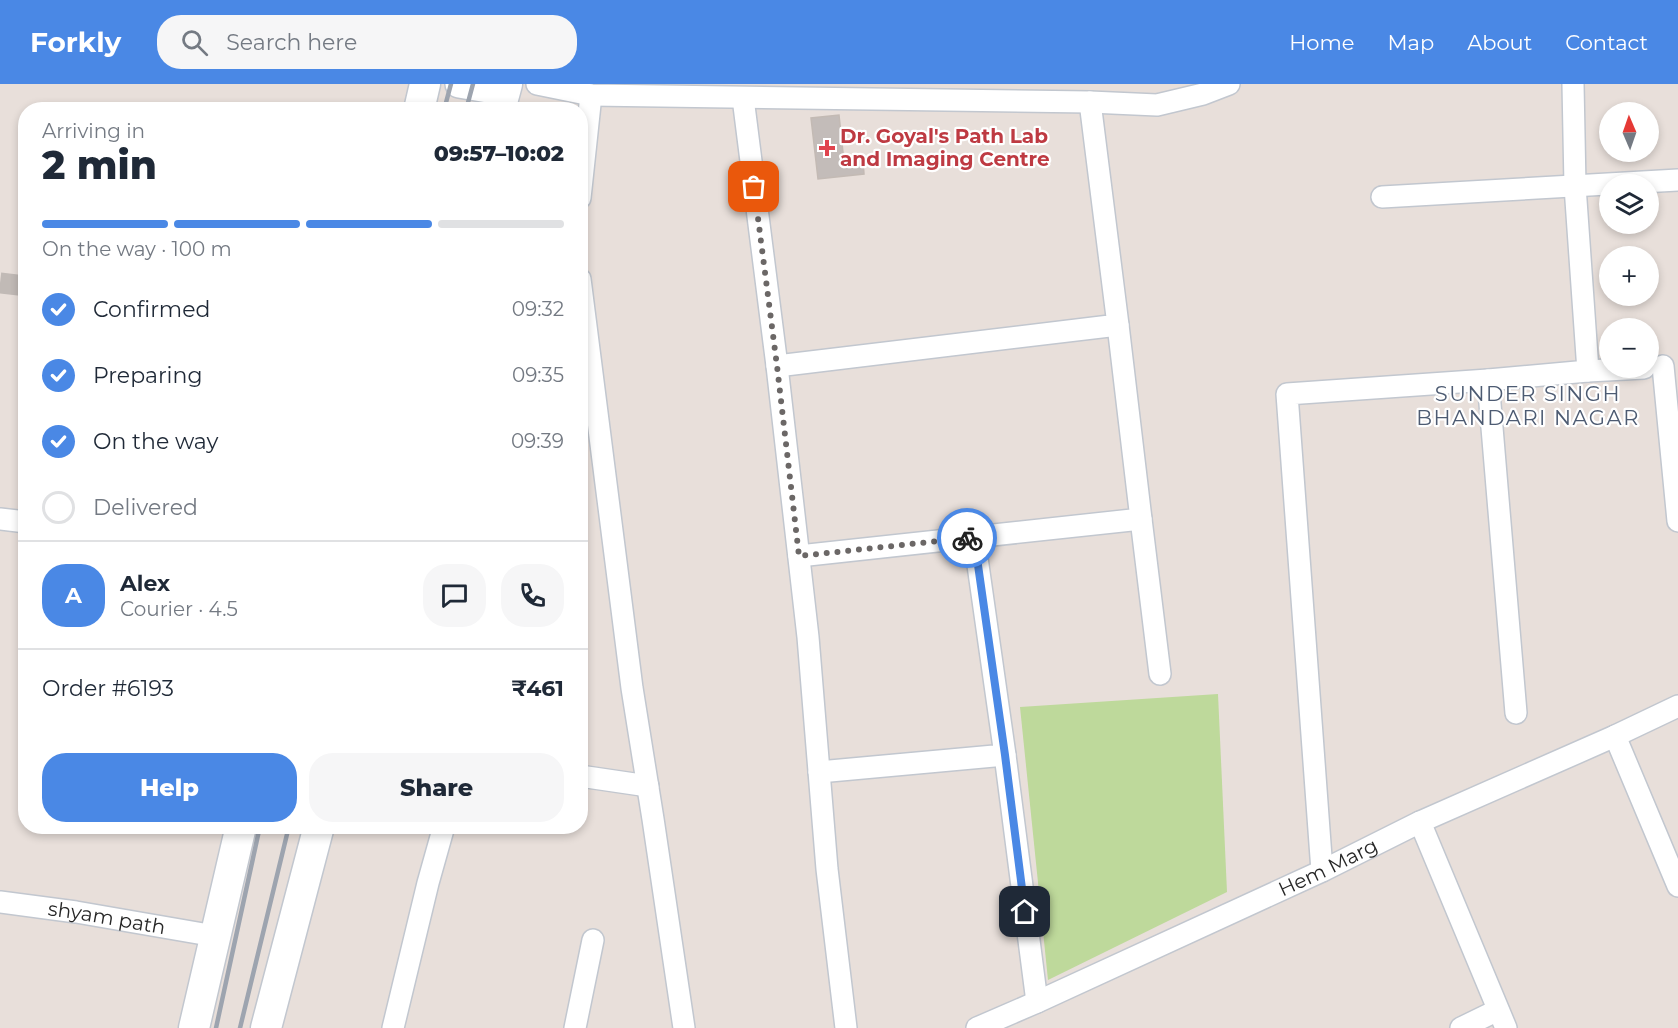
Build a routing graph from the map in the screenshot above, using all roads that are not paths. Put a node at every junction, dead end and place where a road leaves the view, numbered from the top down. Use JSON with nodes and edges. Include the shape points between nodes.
{"nodes":[{"id":1,"x":426,"y":84,"type":"edge"},
{"id":2,"x":459,"y":84,"type":"edge"},
{"id":3,"x":537,"y":84,"type":"edge"},
{"id":4,"x":1162,"y":84,"type":"edge"},
{"id":5,"x":1229,"y":84,"type":"edge"},
{"id":6,"x":1573,"y":84,"type":"edge"},
{"id":7,"x":581,"y":90,"type":"edge"},
{"id":8,"x":714,"y":91,"type":"edge"},
{"id":9,"x":856,"y":92,"type":"edge"},
{"id":10,"x":1001,"y":92,"type":"edge"},
{"id":11,"x":504,"y":95,"type":"edge"},
{"id":12,"x":743,"y":98,"type":"junction"},
{"id":13,"x":422,"y":102,"type":"edge"},
{"id":14,"x":1090,"y":102,"type":"junction"},
{"id":15,"x":1157,"y":105,"type":"junction"},
{"id":16,"x":1678,"y":180,"type":"edge"},
{"id":17,"x":1575,"y":186,"type":"junction"},
{"id":18,"x":1382,"y":197,"type":"dead end"},
{"id":19,"x":1118,"y":325,"type":"junction"},
{"id":20,"x":777,"y":366,"type":"junction"},
{"id":21,"x":1599,"y":370,"type":"edge"},
{"id":22,"x":1588,"y":371,"type":"junction"},
{"id":23,"x":1659,"y":374,"type":"edge"},
{"id":24,"x":1488,"y":380,"type":"junction"},
{"id":25,"x":588,"y":402,"type":"edge"},
{"id":26,"x":590,"y":433,"type":"edge"},
{"id":27,"x":0,"y":519,"type":"edge"},
{"id":28,"x":1141,"y":519,"type":"junction"},
{"id":29,"x":18,"y":521,"type":"edge"},
{"id":30,"x":1678,"y":521,"type":"edge"},
{"id":31,"x":974,"y":537,"type":"junction"},
{"id":32,"x":799,"y":556,"type":"junction"},
{"id":33,"x":1160,"y":674,"type":"dead end"},
{"id":34,"x":1678,"y":706,"type":"edge"},
{"id":35,"x":1516,"y":713,"type":"dead end"},
{"id":36,"x":1615,"y":736,"type":"junction"},
{"id":37,"x":1005,"y":755,"type":"junction"},
{"id":38,"x":819,"y":772,"type":"junction"},
{"id":39,"x":588,"y":777,"type":"edge"},
{"id":40,"x":648,"y":786,"type":"junction"},
{"id":41,"x":1420,"y":822,"type":"junction"},
{"id":42,"x":239,"y":834,"type":"edge"},
{"id":43,"x":317,"y":834,"type":"edge"},
{"id":44,"x":442,"y":834,"type":"edge"},
{"id":45,"x":1322,"y":871,"type":"junction"},
{"id":46,"x":1678,"y":886,"type":"edge"},
{"id":47,"x":0,"y":902,"type":"edge"},
{"id":48,"x":214,"y":936,"type":"junction"},
{"id":49,"x":593,"y":940,"type":"dead end"},
{"id":50,"x":1037,"y":1002,"type":"junction"},
{"id":51,"x":1502,"y":1019,"type":"edge"},
{"id":52,"x":194,"y":1028,"type":"edge"},
{"id":53,"x":266,"y":1028,"type":"edge"},
{"id":54,"x":393,"y":1028,"type":"edge"},
{"id":55,"x":575,"y":1028,"type":"edge"},
{"id":56,"x":684,"y":1028,"type":"edge"},
{"id":57,"x":846,"y":1028,"type":"edge"},
{"id":58,"x":976,"y":1028,"type":"edge"},
{"id":59,"x":1461,"y":1028,"type":"edge"}],
"edges":[{"from":1,"to":13,"type":"main road"},
{"from":2,"to":11,"type":"street"},
{"from":3,"to":7,"type":"street"},
{"from":4,"to":15,"type":"street"},
{"from":5,"to":15,"type":"street"},
{"from":6,"to":17,"type":"street"},
{"from":7,"to":8,"type":"street"},
{"from":8,"to":12,"type":"street"},
{"from":9,"to":10,"type":"street"},
{"from":9,"to":12,"type":"street"},
{"from":10,"to":14,"type":"street"},
{"from":12,"to":20,"type":"street"},
{"from":14,"to":15,"type":"street"},
{"from":14,"to":19,"type":"street"},
{"from":16,"to":17,"type":"street"},
{"from":17,"to":18,"type":"street"},
{"from":17,"to":22,"type":"street"},
{"from":19,"to":20,"type":"street"},
{"from":19,"to":28,"type":"street"},
{"from":20,"to":32,"type":"street"},
{"from":21,"to":22,"type":"street"},
{"from":22,"to":24,"type":"street"},
{"from":23,"to":30,"type":"street"},
{"from":24,"to":35,"type":"street"},
{"from":24,"to":45,"type":"street","via":[[1287,394]]},
{"from":25,"to":26,"type":"street"},
{"from":26,"to":40,"type":"street"},
{"from":27,"to":29,"type":"street"},
{"from":28,"to":31,"type":"street"},
{"from":28,"to":33,"type":"street"},
{"from":31,"to":32,"type":"street"},
{"from":31,"to":37,"type":"street"},
{"from":32,"to":38,"type":"street"},
{"from":34,"to":36,"type":"street","name":"Hem Marg"},
{"from":36,"to":41,"type":"street","name":"Hem Marg"},
{"from":36,"to":46,"type":"street"},
{"from":37,"to":38,"type":"street"},
{"from":37,"to":50,"type":"street"},
{"from":38,"to":57,"type":"street"},
{"from":39,"to":40,"type":"street"},
{"from":40,"to":56,"type":"street"},
{"from":41,"to":45,"type":"street","name":"Hem Marg"},
{"from":41,"to":51,"type":"street"},
{"from":42,"to":48,"type":"main road"},
{"from":43,"to":53,"type":"main road"},
{"from":44,"to":54,"type":"street"},
{"from":45,"to":50,"type":"street","name":"Hem Marg"},
{"from":47,"to":48,"type":"street","name":"shyam path"},
{"from":48,"to":52,"type":"main road"},
{"from":49,"to":55,"type":"street"},
{"from":50,"to":58,"type":"street","name":"Hem Marg"},
{"from":51,"to":59,"type":"street"}]}
